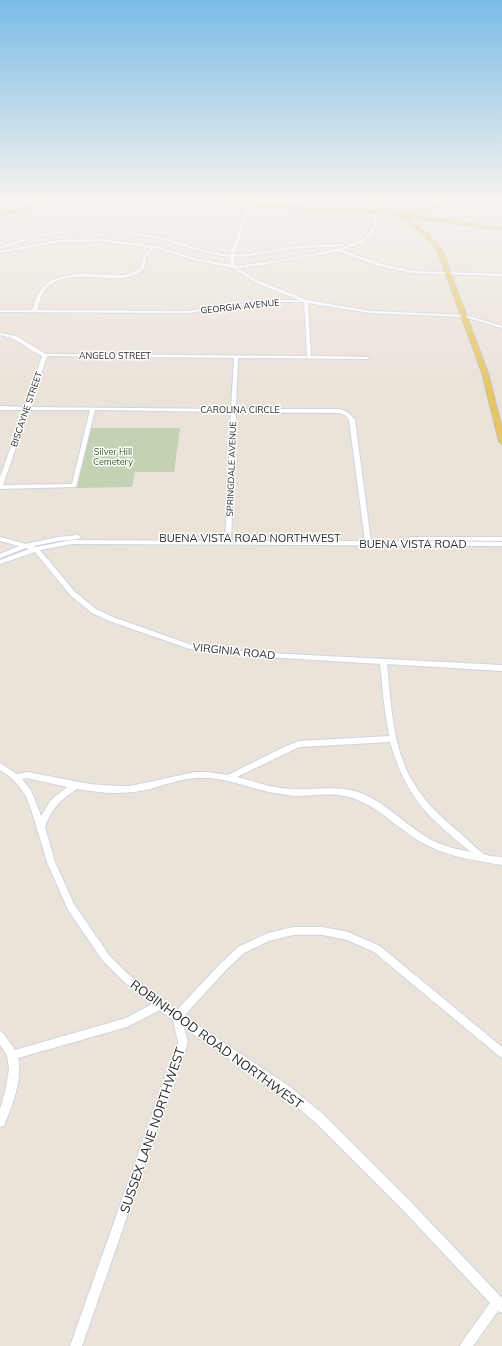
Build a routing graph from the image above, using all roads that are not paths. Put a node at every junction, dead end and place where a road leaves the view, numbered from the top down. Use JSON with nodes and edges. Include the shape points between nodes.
{"nodes":[{"id":1,"x":144,"y":262,"type":"edge"},
{"id":2,"x":210,"y":262,"type":"edge"},
{"id":3,"x":232,"y":262,"type":"edge"},
{"id":4,"x":280,"y":262,"type":"edge"},
{"id":5,"x":374,"y":262,"type":"edge"},
{"id":6,"x":444,"y":262,"type":"edge"},
{"id":7,"x":234,"y":266,"type":"junction"},
{"id":8,"x":449,"y":274,"type":"junction"},
{"id":9,"x":502,"y":275,"type":"edge"},
{"id":10,"x":306,"y":301,"type":"junction"},
{"id":11,"x":0,"y":311,"type":"edge"},
{"id":12,"x":34,"y":311,"type":"junction"},
{"id":13,"x":465,"y":316,"type":"junction"},
{"id":14,"x":502,"y":327,"type":"edge"},
{"id":15,"x":0,"y":334,"type":"edge"},
{"id":16,"x":45,"y":355,"type":"junction"},
{"id":17,"x":236,"y":357,"type":"junction"},
{"id":18,"x":309,"y":358,"type":"junction"},
{"id":19,"x":368,"y":358,"type":"dead end"},
{"id":20,"x":0,"y":408,"type":"edge"},
{"id":21,"x":26,"y":408,"type":"junction"},
{"id":22,"x":93,"y":409,"type":"junction"},
{"id":23,"x":233,"y":409,"type":"junction"},
{"id":24,"x":502,"y":442,"type":"edge"},
{"id":25,"x":0,"y":486,"type":"edge"},
{"id":26,"x":0,"y":539,"type":"edge"},
{"id":27,"x":502,"y":539,"type":"edge"},
{"id":28,"x":228,"y":540,"type":"junction"},
{"id":29,"x":368,"y":541,"type":"junction"},
{"id":30,"x":502,"y":544,"type":"edge"},
{"id":31,"x":27,"y":545,"type":"junction"},
{"id":32,"x":36,"y":548,"type":"junction"},
{"id":33,"x":0,"y":556,"type":"edge"},
{"id":34,"x":0,"y":562,"type":"edge"},
{"id":35,"x":383,"y":662,"type":"junction"},
{"id":36,"x":502,"y":668,"type":"edge"},
{"id":37,"x":392,"y":739,"type":"junction"},
{"id":38,"x":0,"y":766,"type":"edge"},
{"id":39,"x":16,"y":777,"type":"junction"},
{"id":40,"x":230,"y":778,"type":"junction"},
{"id":41,"x":76,"y":785,"type":"junction"},
{"id":42,"x":40,"y":826,"type":"junction"},
{"id":43,"x":484,"y":858,"type":"junction"},
{"id":44,"x":502,"y":861,"type":"edge"},
{"id":45,"x":162,"y":1004,"type":"junction"},
{"id":46,"x":177,"y":1017,"type":"junction"},
{"id":47,"x":0,"y":1036,"type":"edge"},
{"id":48,"x":502,"y":1053,"type":"edge"},
{"id":49,"x":13,"y":1055,"type":"junction"},
{"id":50,"x":0,"y":1122,"type":"edge"},
{"id":51,"x":500,"y":1304,"type":"edge"},
{"id":52,"x":76,"y":1346,"type":"edge"},
{"id":53,"x":466,"y":1346,"type":"edge"}],
"edges":[{"from":1,"to":12,"type":"street","via":[[142,269],[136,273],[120,276],[81,275],[52,282],[42,290]]},
{"from":2,"to":7,"type":"street"},
{"from":3,"to":7,"type":"street"},
{"from":4,"to":7,"type":"street"},
{"from":5,"to":8,"type":"street","via":[[393,268]]},
{"from":6,"to":8,"type":"main road"},
{"from":7,"to":10,"type":"street","via":[[258,282]]},
{"from":8,"to":9,"type":"street"},
{"from":8,"to":13,"type":"main road"},
{"from":10,"to":12,"type":"street","name":"GEORGIA AVENUE","via":[[268,301],[187,312]]},
{"from":10,"to":13,"type":"street","name":"GEORGIA AVENUE","via":[[370,312]]},
{"from":10,"to":18,"type":"street"},
{"from":11,"to":12,"type":"street","name":"GEORGIA AVENUE"},
{"from":13,"to":14,"type":"street","name":"GEORGIA AVENUE"},
{"from":13,"to":24,"type":"main road","via":[[485,374]]},
{"from":15,"to":16,"type":"street","via":[[22,340]]},
{"from":16,"to":17,"type":"street","name":"ANGELO STREET"},
{"from":16,"to":21,"type":"street","name":"BISCAYNE STREET"},
{"from":17,"to":18,"type":"street"},
{"from":17,"to":23,"type":"street","name":"SPRINGDALE AVENUE"},
{"from":18,"to":19,"type":"street"},
{"from":20,"to":21,"type":"street","name":"CAROLINA CIRCLE"},
{"from":21,"to":22,"type":"street","name":"CAROLINA CIRCLE"},
{"from":21,"to":25,"type":"street","name":"BISCAYNE STREET"},
{"from":22,"to":23,"type":"street","name":"CAROLINA CIRCLE"},
{"from":22,"to":25,"type":"street","via":[[74,486]]},
{"from":23,"to":28,"type":"street","name":"SPRINGDALE AVENUE"},
{"from":23,"to":29,"type":"street","name":"CAROLINA CIRCLE","via":[[331,410],[348,415],[352,420],[354,432]]},
{"from":26,"to":31,"type":"street"},
{"from":27,"to":29,"type":"street"},
{"from":28,"to":29,"type":"street","name":"BUENA VISTA ROAD"},
{"from":28,"to":31,"type":"street","name":"BUENA VISTA ROAD NORTHWEST","via":[[75,538]]},
{"from":28,"to":32,"type":"street","name":"BUENA VISTA ROAD","via":[[72,542]]},
{"from":29,"to":30,"type":"street","name":"BUENA VISTA ROAD"},
{"from":31,"to":32,"type":"street"},
{"from":31,"to":33,"type":"street","name":"BUENA VISTA ROAD NORTHWEST"},
{"from":32,"to":34,"type":"street"},
{"from":32,"to":35,"type":"street","name":"VIRGINIA ROAD","via":[[73,594],[94,611],[192,647],[233,653]]},
{"from":35,"to":36,"type":"street","name":"VIRGINIA ROAD"},
{"from":35,"to":37,"type":"street"},
{"from":37,"to":40,"type":"street","via":[[299,744],[288,747]]},
{"from":37,"to":43,"type":"street","via":[[399,763],[418,797],[446,826]]},
{"from":38,"to":39,"type":"street","name":"ROBINHOOD ROAD NORTHWEST"},
{"from":39,"to":41,"type":"street","via":[[27,775]]},
{"from":39,"to":42,"type":"street","name":"ROBINHOOD ROAD NORTHWEST","via":[[28,792]]},
{"from":40,"to":41,"type":"street","via":[[193,775],[128,789]]},
{"from":40,"to":43,"type":"street","via":[[285,792],[343,792],[363,798],[434,845]]},
{"from":41,"to":42,"type":"street","via":[[58,797],[48,808]]},
{"from":42,"to":45,"type":"street","name":"ROBINHOOD ROAD NORTHWEST","via":[[63,891],[85,929],[106,958],[126,978]]},
{"from":43,"to":44,"type":"street"},
{"from":45,"to":46,"type":"street","name":"ROBINHOOD ROAD NORTHWEST"},
{"from":45,"to":49,"type":"street","via":[[127,1022]]},
{"from":46,"to":48,"type":"street","via":[[241,950],[268,937],[293,931],[322,931],[348,936],[377,949]]},
{"from":46,"to":51,"type":"street","name":"ROBINHOOD ROAD NORTHWEST","via":[[285,1090],[320,1120],[406,1205]]},
{"from":46,"to":52,"type":"street","name":"SUSSEX LANE NORTHWEST","via":[[183,1042]]},
{"from":47,"to":49,"type":"street"},
{"from":49,"to":50,"type":"street","via":[[13,1079]]},
{"from":51,"to":53,"type":"street"}]}
